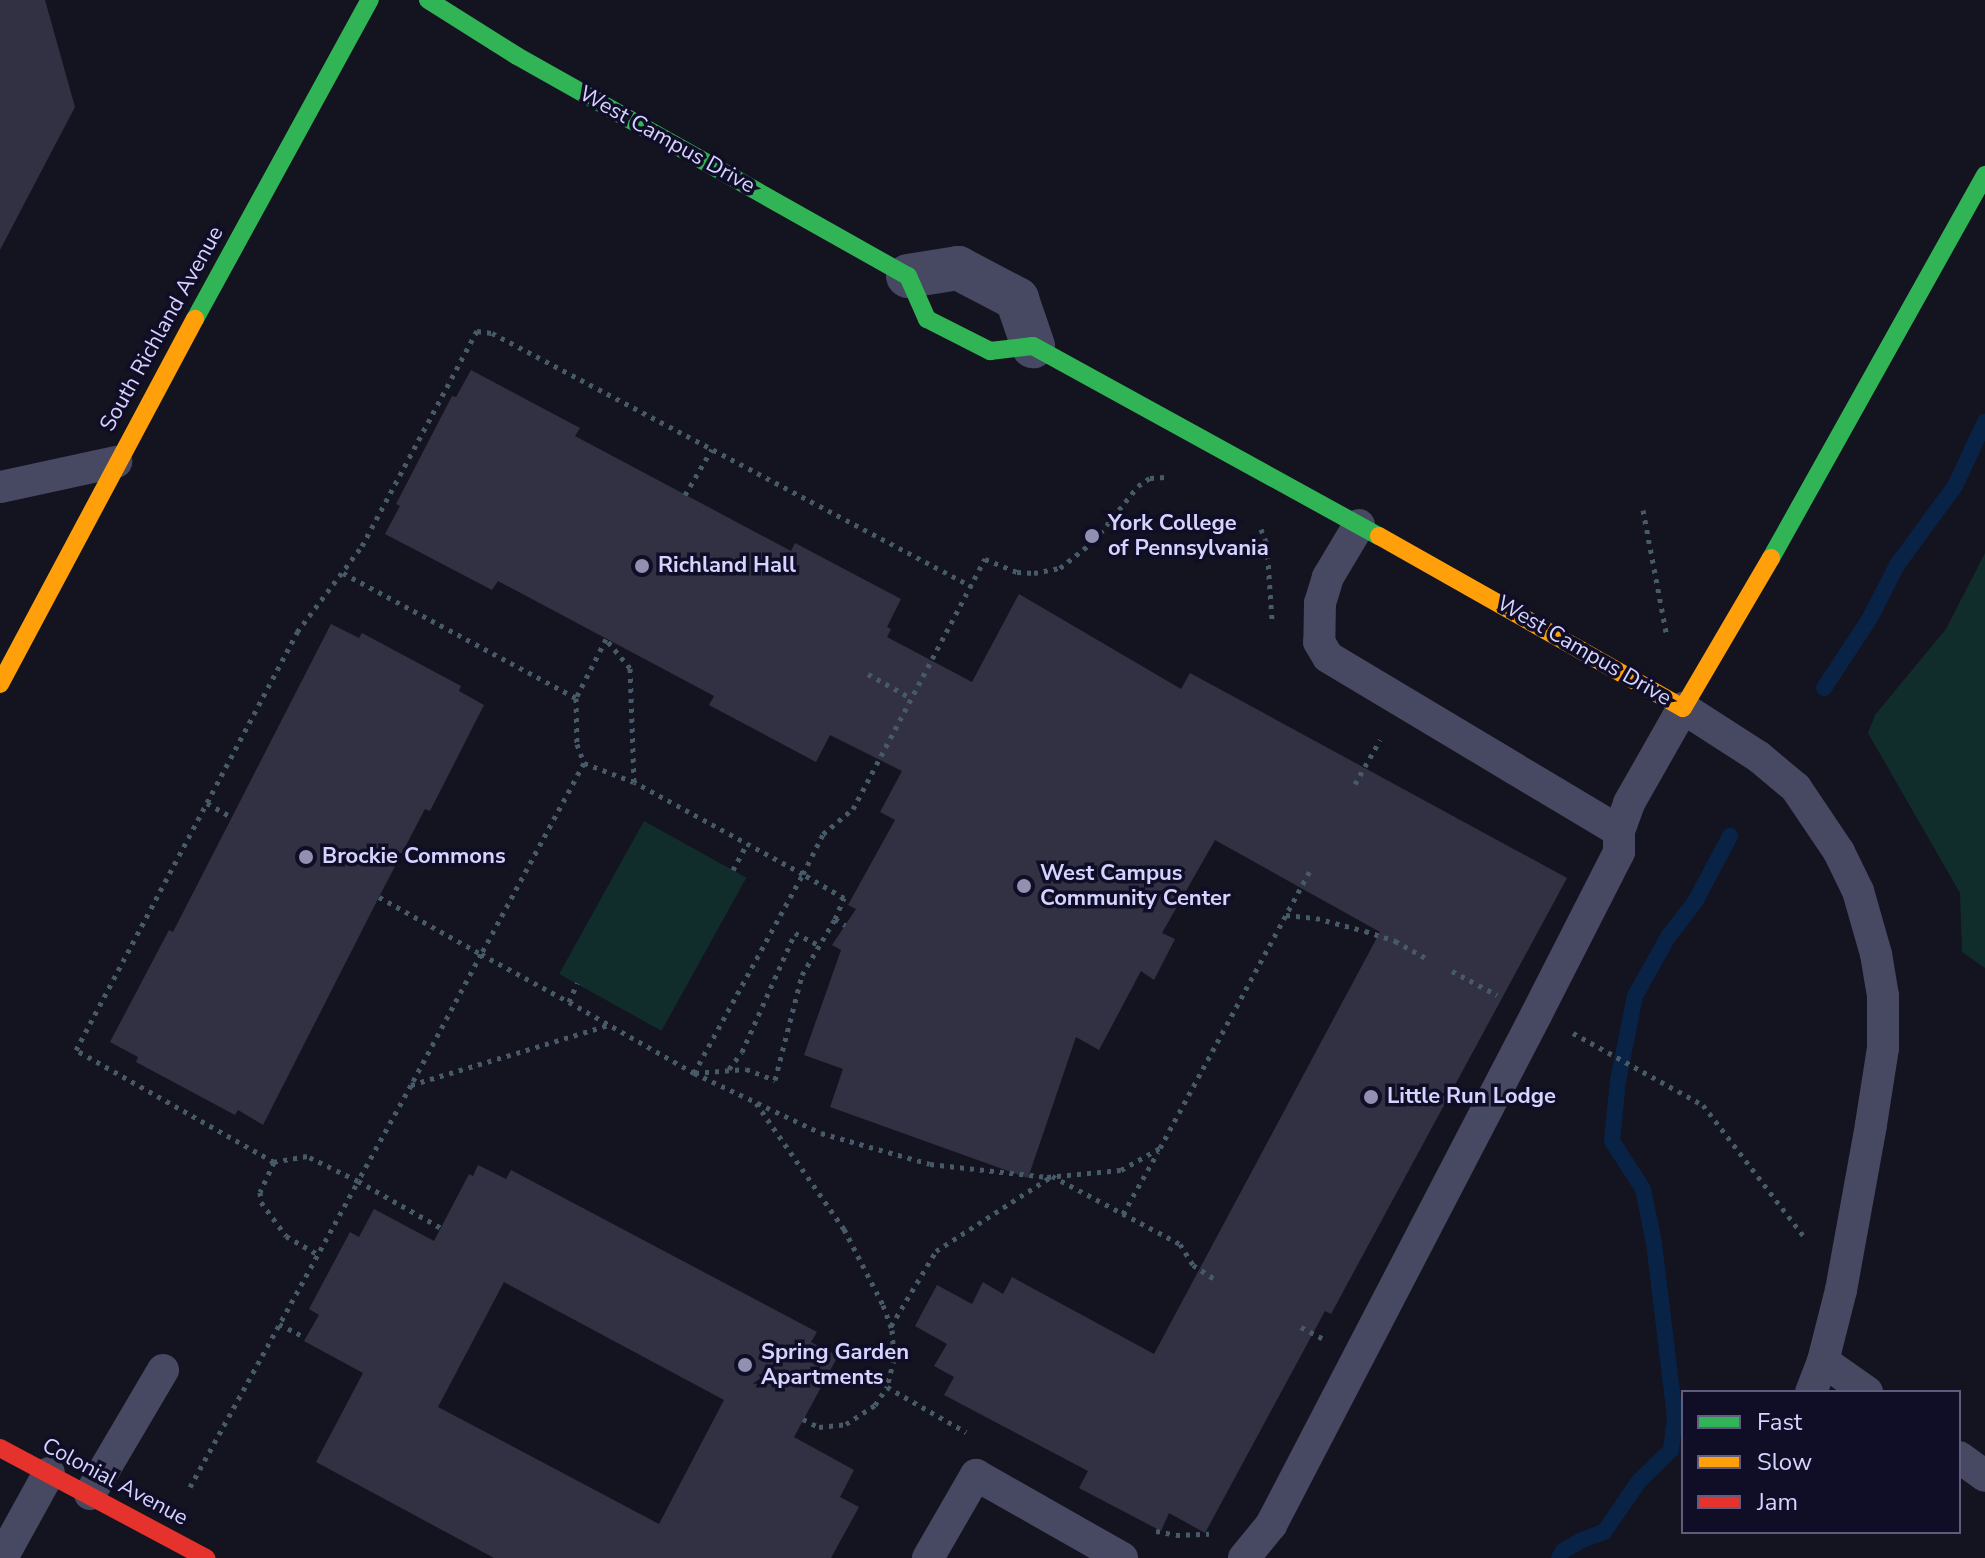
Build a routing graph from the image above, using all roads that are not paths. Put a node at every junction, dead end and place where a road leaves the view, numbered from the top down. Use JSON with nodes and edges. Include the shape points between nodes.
{"nodes":[{"id":1,"x":370,"y":0,"type":"edge"},
{"id":2,"x":428,"y":0,"type":"edge"},
{"id":3,"x":1985,"y":175,"type":"edge"},
{"id":4,"x":908,"y":276,"type":"junction"},
{"id":5,"x":1033,"y":346,"type":"junction"},
{"id":6,"x":116,"y":462,"type":"junction"},
{"id":7,"x":0,"y":487,"type":"edge"},
{"id":8,"x":1359,"y":525,"type":"junction"},
{"id":9,"x":0,"y":684,"type":"edge"},
{"id":10,"x":1683,"y":708,"type":"junction"},
{"id":11,"x":1619,"y":831,"type":"junction"},
{"id":12,"x":1823,"y":1361,"type":"junction"},
{"id":13,"x":163,"y":1370,"type":"dead end"},
{"id":14,"x":1812,"y":1390,"type":"edge"},
{"id":15,"x":1864,"y":1390,"type":"edge"},
{"id":16,"x":0,"y":1448,"type":"edge"},
{"id":17,"x":1961,"y":1458,"type":"edge"},
{"id":18,"x":49,"y":1473,"type":"junction"},
{"id":19,"x":1985,"y":1476,"type":"edge"},
{"id":20,"x":90,"y":1494,"type":"junction"},
{"id":21,"x":1104,"y":1554,"type":"edge"},
{"id":22,"x":2,"y":1558,"type":"edge"},
{"id":23,"x":206,"y":1558,"type":"edge"},
{"id":24,"x":928,"y":1558,"type":"edge"},
{"id":25,"x":1244,"y":1558,"type":"edge"}],
"edges":[{"from":1,"to":6,"type":"street","name":"South Richland Avenue"},
{"from":2,"to":4,"type":"street","name":"West Campus Drive","via":[[517,56]]},
{"from":3,"to":10,"type":"street","name":"West Campus Drive"},
{"from":4,"to":5,"type":"street","via":[[927,319],[990,351]]},
{"from":4,"to":5,"type":"street","via":[[958,268],[1017,299]]},
{"from":5,"to":8,"type":"street","name":"West Campus Drive"},
{"from":6,"to":7,"type":"lane"},
{"from":6,"to":9,"type":"street","name":"South Richland Avenue"},
{"from":8,"to":10,"type":"street","name":"West Campus Drive"},
{"from":8,"to":11,"type":"lane","via":[[1328,577],[1320,603],[1319,642],[1328,657]]},
{"from":10,"to":11,"type":"lane","via":[[1629,803]]},
{"from":10,"to":12,"type":"lane","via":[[1796,788],[1858,891],[1876,954],[1883,1048],[1841,1290]]},
{"from":11,"to":25,"type":"lane","via":[[1619,852],[1536,1015],[1271,1525]]},
{"from":12,"to":14,"type":"lane"},
{"from":12,"to":15,"type":"lane"},
{"from":13,"to":20,"type":"lane"},
{"from":16,"to":18,"type":"street","name":"Colonial Avenue"},
{"from":17,"to":19,"type":"lane"},
{"from":18,"to":20,"type":"street","name":"Colonial Avenue"},
{"from":18,"to":22,"type":"lane"},
{"from":20,"to":23,"type":"street","name":"Colonial Avenue"},
{"from":21,"to":24,"type":"lane","via":[[976,1475]]}]}
